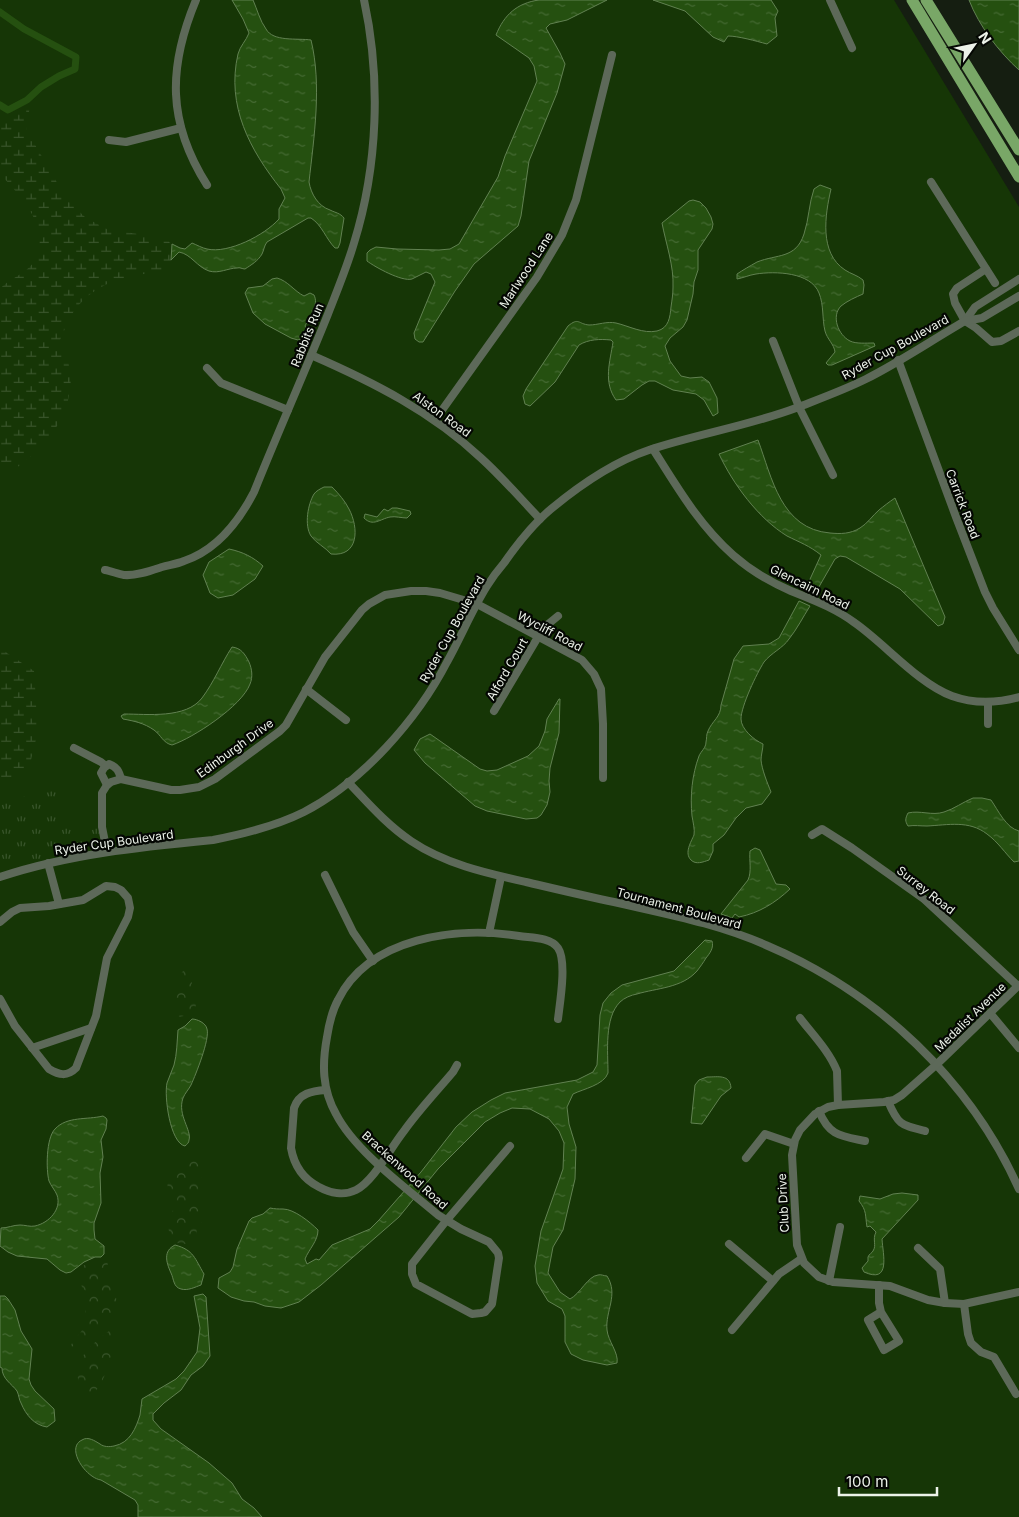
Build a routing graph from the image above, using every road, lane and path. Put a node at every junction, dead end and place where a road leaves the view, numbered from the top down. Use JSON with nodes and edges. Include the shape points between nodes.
{"nodes":[{"id":1,"x":196,"y":0,"type":"edge"},
{"id":2,"x":364,"y":0,"type":"edge"},
{"id":3,"x":830,"y":0,"type":"edge"},
{"id":4,"x":912,"y":0,"type":"edge"},
{"id":5,"x":926,"y":0,"type":"edge"},
{"id":6,"x":852,"y":48,"type":"dead end"},
{"id":7,"x":612,"y":55,"type":"dead end"},
{"id":8,"x":182,"y":128,"type":"junction"},
{"id":9,"x":109,"y":140,"type":"dead end"},
{"id":10,"x":1019,"y":150,"type":"edge"},
{"id":11,"x":1019,"y":177,"type":"edge"},
{"id":12,"x":931,"y":182,"type":"dead end"},
{"id":13,"x":207,"y":185,"type":"dead end"},
{"id":14,"x":986,"y":269,"type":"junction"},
{"id":15,"x":1019,"y":279,"type":"edge"},
{"id":16,"x":995,"y":284,"type":"dead end"},
{"id":17,"x":1008,"y":286,"type":"junction"},
{"id":18,"x":1019,"y":296,"type":"edge"},
{"id":19,"x":984,"y":302,"type":"junction"},
{"id":20,"x":991,"y":313,"type":"junction"},
{"id":21,"x":968,"y":317,"type":"junction"},
{"id":22,"x":1019,"y":331,"type":"edge"},
{"id":23,"x":772,"y":341,"type":"dead end"},
{"id":24,"x":311,"y":355,"type":"junction"},
{"id":25,"x":898,"y":360,"type":"junction"},
{"id":26,"x":207,"y":368,"type":"dead end"},
{"id":27,"x":799,"y":407,"type":"junction"},
{"id":28,"x":288,"y":410,"type":"junction"},
{"id":29,"x":435,"y":420,"type":"junction"},
{"id":30,"x":653,"y":449,"type":"junction"},
{"id":31,"x":833,"y":475,"type":"dead end"},
{"id":32,"x":540,"y":519,"type":"junction"},
{"id":33,"x":105,"y":570,"type":"dead end"},
{"id":34,"x":477,"y":604,"type":"junction"},
{"id":35,"x":558,"y":616,"type":"dead end"},
{"id":36,"x":538,"y":637,"type":"junction"},
{"id":37,"x":1019,"y":650,"type":"edge"},
{"id":38,"x":306,"y":690,"type":"junction"},
{"id":39,"x":1019,"y":697,"type":"edge"},
{"id":40,"x":988,"y":702,"type":"junction"},
{"id":41,"x":494,"y":711,"type":"dead end"},
{"id":42,"x":346,"y":720,"type":"dead end"},
{"id":43,"x":988,"y":724,"type":"dead end"},
{"id":44,"x":74,"y":748,"type":"dead end"},
{"id":45,"x":106,"y":766,"type":"junction"},
{"id":46,"x":603,"y":778,"type":"dead end"},
{"id":47,"x":121,"y":779,"type":"junction"},
{"id":48,"x":348,"y":782,"type":"junction"},
{"id":49,"x":107,"y":785,"type":"junction"},
{"id":50,"x":812,"y":836,"type":"dead end"},
{"id":51,"x":107,"y":852,"type":"junction"},
{"id":52,"x":48,"y":863,"type":"junction"},
{"id":53,"x":325,"y":875,"type":"dead end"},
{"id":54,"x":0,"y":877,"type":"edge"},
{"id":55,"x":501,"y":877,"type":"junction"},
{"id":56,"x":59,"y":904,"type":"junction"},
{"id":57,"x":0,"y":922,"type":"edge"},
{"id":58,"x":490,"y":933,"type":"junction"},
{"id":59,"x":373,"y":961,"type":"junction"},
{"id":60,"x":1018,"y":986,"type":"edge"},
{"id":61,"x":0,"y":999,"type":"edge"},
{"id":62,"x":990,"y":1013,"type":"junction"},
{"id":63,"x":800,"y":1018,"type":"dead end"},
{"id":64,"x":558,"y":1019,"type":"dead end"},
{"id":65,"x":91,"y":1028,"type":"junction"},
{"id":66,"x":32,"y":1048,"type":"junction"},
{"id":67,"x":1019,"y":1048,"type":"edge"},
{"id":68,"x":457,"y":1064,"type":"dead end"},
{"id":69,"x":936,"y":1064,"type":"junction"},
{"id":70,"x":326,"y":1090,"type":"junction"},
{"id":71,"x":888,"y":1101,"type":"junction"},
{"id":72,"x":838,"y":1104,"type":"junction"},
{"id":73,"x":819,"y":1111,"type":"junction"},
{"id":74,"x":925,"y":1131,"type":"dead end"},
{"id":75,"x":865,"y":1141,"type":"dead end"},
{"id":76,"x":794,"y":1144,"type":"junction"},
{"id":77,"x":510,"y":1146,"type":"dead end"},
{"id":78,"x":746,"y":1158,"type":"dead end"},
{"id":79,"x":380,"y":1165,"type":"junction"},
{"id":80,"x":1019,"y":1190,"type":"edge"},
{"id":81,"x":446,"y":1221,"type":"junction"},
{"id":82,"x":840,"y":1227,"type":"dead end"},
{"id":83,"x":729,"y":1244,"type":"dead end"},
{"id":84,"x":918,"y":1248,"type":"dead end"},
{"id":85,"x":802,"y":1259,"type":"junction"},
{"id":86,"x":774,"y":1281,"type":"junction"},
{"id":87,"x":829,"y":1281,"type":"junction"},
{"id":88,"x":879,"y":1285,"type":"junction"},
{"id":89,"x":1019,"y":1292,"type":"edge"},
{"id":90,"x":945,"y":1303,"type":"junction"},
{"id":91,"x":964,"y":1304,"type":"junction"},
{"id":92,"x":882,"y":1312,"type":"junction"},
{"id":93,"x":732,"y":1330,"type":"dead end"},
{"id":94,"x":1016,"y":1394,"type":"dead end"}],
"edges":[{"from":1,"to":8,"type":"street","via":[[183,34],[177,65],[177,103]]},
{"from":2,"to":24,"type":"street","name":"Rabbits Run","via":[[374,82],[370,171],[354,244]]},
{"from":3,"to":6,"type":"street"},
{"from":4,"to":11,"type":"main road"},
{"from":5,"to":10,"type":"main road"},
{"from":7,"to":29,"type":"street","name":"Marlwood Lane","via":[[576,200],[562,235],[549,260]]},
{"from":8,"to":9,"type":"street","via":[[126,142]]},
{"from":8,"to":13,"type":"street","via":[[195,164]]},
{"from":12,"to":14,"type":"street"},
{"from":14,"to":16,"type":"street"},
{"from":14,"to":21,"type":"street","via":[[953,294],[955,303]]},
{"from":15,"to":17,"type":"street","name":"Ryder Cup Boulevard"},
{"from":17,"to":19,"type":"street","name":"Ryder Cup Boulevard"},
{"from":17,"to":21,"type":"street","name":"Ryder Cup Boulevard","via":[[996,289],[972,306]]},
{"from":18,"to":20,"type":"street","name":"Ryder Cup Boulevard"},
{"from":19,"to":20,"type":"street"},
{"from":19,"to":21,"type":"street","name":"Ryder Cup Boulevard"},
{"from":20,"to":21,"type":"street","name":"Ryder Cup Boulevard","via":[[982,318]]},
{"from":21,"to":22,"type":"street","via":[[992,342]]},
{"from":21,"to":25,"type":"street","name":"Ryder Cup Boulevard"},
{"from":23,"to":27,"type":"street"},
{"from":24,"to":28,"type":"street","name":"Rabbits Run"},
{"from":24,"to":29,"type":"street","name":"Alston Road","via":[[387,390]]},
{"from":25,"to":27,"type":"street","name":"Ryder Cup Boulevard","via":[[852,386]]},
{"from":25,"to":37,"type":"street","name":"Carrick Road","via":[[985,592]]},
{"from":26,"to":28,"type":"street","via":[[221,383]]},
{"from":27,"to":30,"type":"street","name":"Ryder Cup Boulevard"},
{"from":27,"to":31,"type":"street"},
{"from":28,"to":33,"type":"street","name":"Rabbits Run","via":[[246,507],[216,542],[185,561],[141,573],[125,575]]},
{"from":29,"to":32,"type":"street","name":"Alston Road","via":[[482,458]]},
{"from":30,"to":32,"type":"street","name":"Ryder Cup Boulevard","via":[[596,476]]},
{"from":30,"to":40,"type":"street","name":"Glencairn Road","via":[[697,517],[747,566],[854,622],[944,693],[968,701]]},
{"from":32,"to":34,"type":"street","name":"Ryder Cup Boulevard","via":[[523,537]]},
{"from":34,"to":36,"type":"street","name":"Wycliff Road"},
{"from":34,"to":38,"type":"street","name":"Edinburgh Drive","via":[[426,591],[396,592],[376,599],[362,610],[324,657]]},
{"from":34,"to":48,"type":"street","name":"Ryder Cup Boulevard","via":[[447,664],[417,711],[384,749]]},
{"from":35,"to":36,"type":"street","name":"Alford Court"},
{"from":36,"to":41,"type":"street","name":"Alford Court"},
{"from":36,"to":46,"type":"street","name":"Wycliff Road","via":[[582,660],[598,681],[603,724]]},
{"from":38,"to":42,"type":"street"},
{"from":38,"to":47,"type":"street","name":"Edinburgh Drive","via":[[280,731],[205,785],[171,790]]},
{"from":39,"to":40,"type":"street","name":"Glencairn Road"},
{"from":40,"to":43,"type":"street"},
{"from":44,"to":45,"type":"street"},
{"from":45,"to":47,"type":"street","via":[[116,767]]},
{"from":45,"to":49,"type":"street","via":[[101,773]]},
{"from":47,"to":49,"type":"street"},
{"from":48,"to":51,"type":"street","name":"Ryder Cup Boulevard","via":[[303,812],[274,825],[213,840]]},
{"from":48,"to":55,"type":"street","name":"Tournament Boulevard","via":[[381,817],[411,842],[446,860]]},
{"from":49,"to":51,"type":"street","via":[[102,793],[102,827]]},
{"from":50,"to":60,"type":"street","name":"Surrey Road","via":[[822,829],[908,888]]},
{"from":51,"to":52,"type":"street","name":"Ryder Cup Boulevard"},
{"from":52,"to":54,"type":"street","name":"Ryder Cup Boulevard"},
{"from":52,"to":56,"type":"street"},
{"from":53,"to":59,"type":"street","via":[[353,932]]},
{"from":55,"to":58,"type":"street"},
{"from":55,"to":69,"type":"street","name":"Tournament Boulevard","via":[[713,926],[768,946],[850,990],[893,1023]]},
{"from":56,"to":57,"type":"street","via":[[20,908]]},
{"from":56,"to":65,"type":"street","via":[[83,900],[106,886],[122,890],[130,902],[128,917],[107,958]]},
{"from":58,"to":59,"type":"street","name":"Brackenwood Road","via":[[430,937],[392,949]]},
{"from":58,"to":64,"type":"street","name":"Brackenwood Road","via":[[546,940],[555,945],[562,962]]},
{"from":59,"to":70,"type":"street","name":"Brackenwood Road","via":[[355,976],[338,1000],[324,1054]]},
{"from":60,"to":62,"type":"street","name":"Medalist Avenue"},
{"from":61,"to":66,"type":"street"},
{"from":62,"to":67,"type":"street"},
{"from":62,"to":69,"type":"street","name":"Medalist Avenue"},
{"from":63,"to":72,"type":"street","via":[[835,1066]]},
{"from":65,"to":66,"type":"street"},
{"from":65,"to":66,"type":"street","via":[[76,1068],[67,1075],[55,1073]]},
{"from":68,"to":79,"type":"street"},
{"from":69,"to":71,"type":"street","name":"Club Drive","via":[[902,1095]]},
{"from":69,"to":80,"type":"street","name":"Tournament Boulevard","via":[[978,1117]]},
{"from":70,"to":79,"type":"street","name":"Brackenwood Road","via":[[344,1128]]},
{"from":70,"to":79,"type":"street","via":[[306,1094],[294,1108],[291,1148],[302,1173],[322,1188],[347,1193],[363,1186]]},
{"from":71,"to":72,"type":"street","name":"Club Drive"},
{"from":71,"to":74,"type":"street","via":[[901,1123]]},
{"from":72,"to":73,"type":"street","name":"Club Drive"},
{"from":73,"to":75,"type":"street","via":[[832,1132]]},
{"from":73,"to":76,"type":"street","name":"Club Drive","via":[[803,1125]]},
{"from":76,"to":78,"type":"street","via":[[765,1134]]},
{"from":76,"to":85,"type":"street","name":"Club Drive","via":[[796,1240]]},
{"from":77,"to":81,"type":"street"},
{"from":79,"to":81,"type":"street","name":"Brackenwood Road"},
{"from":81,"to":81,"type":"street","via":[[489,1242],[498,1253],[493,1300],[482,1313],[472,1314],[416,1284],[413,1279],[412,1264]]},
{"from":82,"to":87,"type":"street"},
{"from":83,"to":86,"type":"street"},
{"from":84,"to":90,"type":"street","via":[[940,1269]]},
{"from":85,"to":86,"type":"street"},
{"from":85,"to":87,"type":"street","via":[[815,1274]]},
{"from":86,"to":93,"type":"street"},
{"from":87,"to":88,"type":"street"},
{"from":88,"to":90,"type":"street"},
{"from":88,"to":92,"type":"street"},
{"from":89,"to":91,"type":"street"},
{"from":90,"to":91,"type":"street"},
{"from":91,"to":94,"type":"street","via":[[971,1343],[994,1357]]},
{"from":92,"to":92,"type":"street","via":[[868,1320],[884,1350],[899,1341]]}]}
